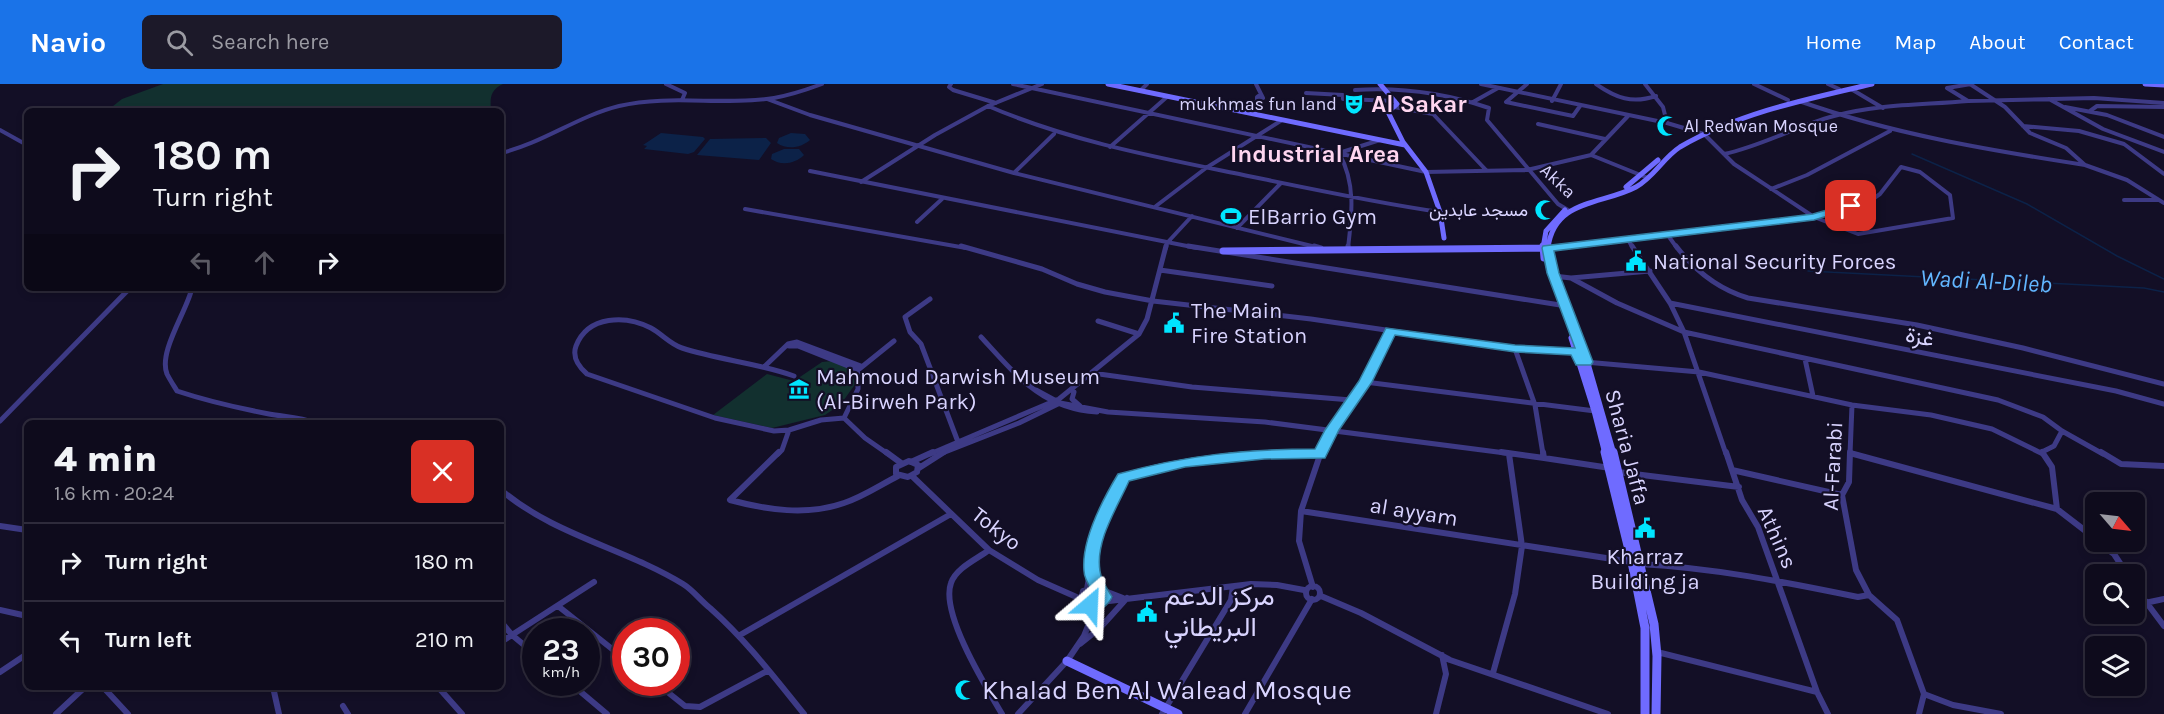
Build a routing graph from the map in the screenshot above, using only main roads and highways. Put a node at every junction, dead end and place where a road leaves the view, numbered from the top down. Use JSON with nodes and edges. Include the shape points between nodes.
{"nodes":[{"id":1,"x":1108,"y":84,"type":"edge"},
{"id":2,"x":1859,"y":84,"type":"edge"},
{"id":3,"x":1872,"y":84,"type":"edge"},
{"id":4,"x":2145,"y":84,"type":"edge"},
{"id":5,"x":2164,"y":85,"type":"edge"},
{"id":6,"x":1382,"y":86,"type":"edge"},
{"id":7,"x":1701,"y":133,"type":"junction"},
{"id":8,"x":1404,"y":143,"type":"junction"},
{"id":9,"x":1444,"y":238,"type":"junction"},
{"id":10,"x":1544,"y":248,"type":"junction"},
{"id":11,"x":1423,"y":249,"type":"junction"},
{"id":12,"x":1467,"y":249,"type":"junction"},
{"id":13,"x":1223,"y":251,"type":"road end"},
{"id":14,"x":1584,"y":362,"type":"junction"},
{"id":15,"x":1636,"y":563,"type":"junction"},
{"id":16,"x":1067,"y":661,"type":"road end"},
{"id":17,"x":1164,"y":711,"type":"edge"},
{"id":18,"x":1178,"y":714,"type":"edge"},
{"id":19,"x":1645,"y":714,"type":"edge"},
{"id":20,"x":1656,"y":714,"type":"edge"}],
"edges":[{"from":1,"to":8,"type":"main road"},
{"from":2,"to":7,"type":"main road","via":[[1788,100]]},
{"from":3,"to":7,"type":"main road","via":[[1775,106]]},
{"from":4,"to":5,"type":"main road"},
{"from":6,"to":8,"type":"main road","via":[[1394,104],[1388,112]]},
{"from":7,"to":10,"type":"main road","via":[[1664,153],[1645,177],[1620,191],[1568,210],[1549,225]]},
{"from":8,"to":9,"type":"main road","via":[[1426,172]]},
{"from":9,"to":11,"type":"main road","via":[[1442,243]]},
{"from":9,"to":12,"type":"main road"},
{"from":10,"to":12,"type":"main road"},
{"from":10,"to":14,"type":"main road","name":"Sharia Jaffa"},
{"from":10,"to":14,"type":"main road","name":"Sharia Jaffa","via":[[1560,305]]},
{"from":11,"to":12,"type":"main road"},
{"from":11,"to":13,"type":"main road"},
{"from":14,"to":15,"type":"main road","name":"Sharia Jaffa","via":[[1608,467]]},
{"from":14,"to":15,"type":"main road","name":"Sharia Jaffa","via":[[1617,472]]},
{"from":15,"to":19,"type":"main road","name":"Sharia Jaffa","via":[[1645,628]]},
{"from":15,"to":20,"type":"main road","name":"Sharia Jaffa","via":[[1653,617]]},
{"from":16,"to":17,"type":"main road"},
{"from":17,"to":18,"type":"main road"}]}
